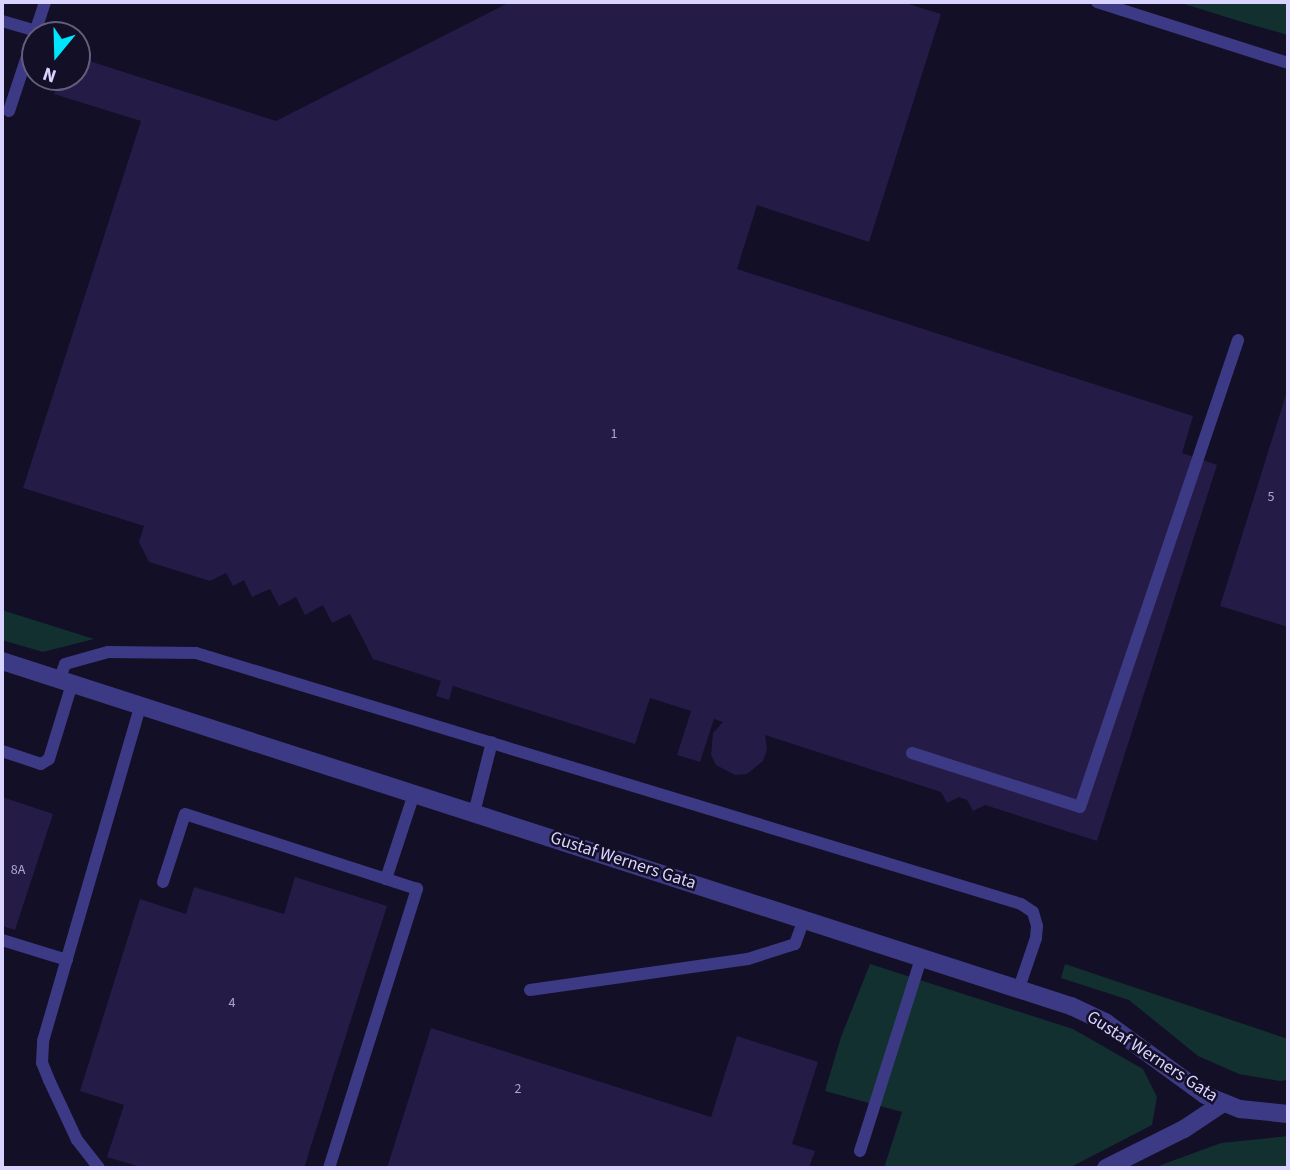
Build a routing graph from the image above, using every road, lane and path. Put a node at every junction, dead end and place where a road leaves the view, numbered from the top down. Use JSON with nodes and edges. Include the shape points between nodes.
{"nodes":[{"id":1,"x":44,"y":2,"type":"edge"},
{"id":2,"x":1097,"y":2,"type":"edge"},
{"id":3,"x":2,"y":21,"type":"edge"},
{"id":4,"x":39,"y":21,"type":"edge"},
{"id":5,"x":21,"y":27,"type":"edge"},
{"id":6,"x":1288,"y":63,"type":"edge"},
{"id":7,"x":21,"y":75,"type":"edge"},
{"id":8,"x":9,"y":111,"type":"dead end"},
{"id":9,"x":1238,"y":340,"type":"dead end"},
{"id":10,"x":2,"y":661,"type":"edge"},
{"id":11,"x":66,"y":682,"type":"junction"},
{"id":12,"x":141,"y":707,"type":"junction"},
{"id":13,"x":492,"y":742,"type":"junction"},
{"id":14,"x":2,"y":751,"type":"edge"},
{"id":15,"x":912,"y":753,"type":"dead end"},
{"id":16,"x":414,"y":794,"type":"junction"},
{"id":17,"x":474,"y":813,"type":"junction"},
{"id":18,"x":386,"y":879,"type":"junction"},
{"id":19,"x":163,"y":882,"type":"dead end"},
{"id":20,"x":804,"y":919,"type":"junction"},
{"id":21,"x":2,"y":940,"type":"edge"},
{"id":22,"x":922,"y":956,"type":"junction"},
{"id":23,"x":67,"y":960,"type":"junction"},
{"id":24,"x":1019,"y":988,"type":"junction"},
{"id":25,"x":530,"y":990,"type":"dead end"},
{"id":26,"x":1223,"y":1103,"type":"junction"},
{"id":27,"x":1288,"y":1114,"type":"edge"},
{"id":28,"x":860,"y":1152,"type":"dead end"},
{"id":29,"x":99,"y":1168,"type":"edge"},
{"id":30,"x":329,"y":1168,"type":"edge"},
{"id":31,"x":1106,"y":1168,"type":"edge"}],
"edges":[{"from":1,"to":4,"type":"lane"},
{"from":2,"to":6,"type":"lane"},
{"from":3,"to":5,"type":"lane"},
{"from":7,"to":8,"type":"lane"},
{"from":9,"to":15,"type":"lane","via":[[1080,807]]},
{"from":10,"to":11,"type":"street","name":"Gustaf Werners Gata"},
{"from":11,"to":12,"type":"street","name":"Gustaf Werners Gata"},
{"from":11,"to":13,"type":"lane","via":[[65,664],[108,652],[196,653]]},
{"from":11,"to":14,"type":"lane","via":[[49,759],[41,764]]},
{"from":12,"to":16,"type":"street","name":"Gustaf Werners Gata"},
{"from":12,"to":23,"type":"lane"},
{"from":13,"to":17,"type":"lane"},
{"from":13,"to":24,"type":"lane","via":[[1021,904],[1032,912],[1037,926]]},
{"from":16,"to":17,"type":"street","name":"Gustaf Werners Gata"},
{"from":16,"to":18,"type":"lane"},
{"from":17,"to":20,"type":"street","name":"Gustaf Werners Gata"},
{"from":18,"to":19,"type":"lane","via":[[185,814]]},
{"from":18,"to":30,"type":"lane","via":[[417,889]]},
{"from":20,"to":22,"type":"street","name":"Gustaf Werners Gata"},
{"from":20,"to":25,"type":"lane","via":[[795,944],[748,959]]},
{"from":21,"to":23,"type":"lane"},
{"from":22,"to":24,"type":"street","name":"Gustaf Werners Gata"},
{"from":22,"to":28,"type":"lane"},
{"from":23,"to":29,"type":"lane","via":[[43,1041],[42,1063],[77,1140]]},
{"from":24,"to":26,"type":"street","name":"Gustaf Werners Gata","via":[[1105,1022]]},
{"from":26,"to":27,"type":"street","name":"Gustaf Werners Gata","via":[[1257,1113]]},
{"from":26,"to":31,"type":"street","via":[[1184,1129]]}]}
